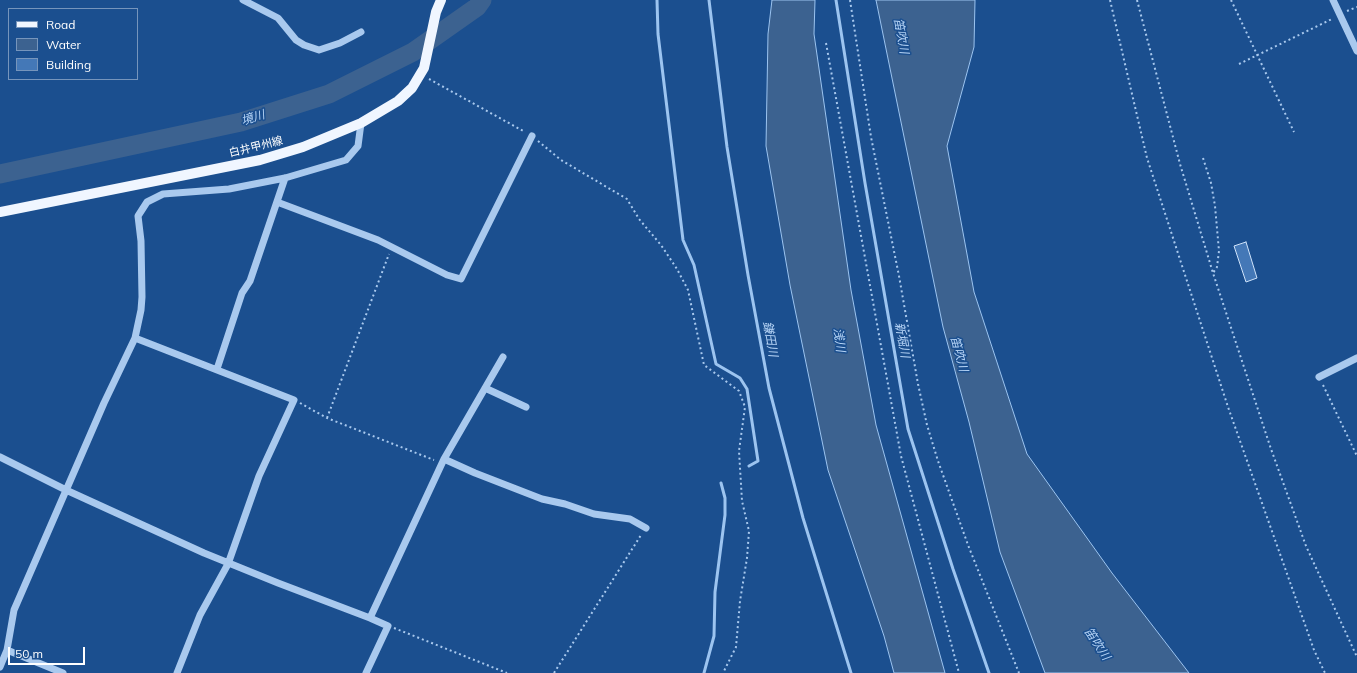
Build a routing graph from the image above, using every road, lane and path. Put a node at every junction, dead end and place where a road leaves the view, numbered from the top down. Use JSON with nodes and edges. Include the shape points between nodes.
{"nodes":[{"id":1,"x":243,"y":0,"type":"edge"},
{"id":2,"x":262,"y":0,"type":"edge"},
{"id":3,"x":441,"y":0,"type":"edge"},
{"id":4,"x":850,"y":0,"type":"edge"},
{"id":5,"x":1110,"y":0,"type":"edge"},
{"id":6,"x":1137,"y":0,"type":"edge"},
{"id":7,"x":1231,"y":0,"type":"edge"},
{"id":8,"x":1333,"y":0,"type":"edge"},
{"id":9,"x":259,"y":7,"type":"junction"},
{"id":10,"x":1357,"y":7,"type":"edge"},
{"id":11,"x":1340,"y":15,"type":"junction"},
{"id":12,"x":361,"y":32,"type":"dead end"},
{"id":13,"x":826,"y":43,"type":"dead end"},
{"id":14,"x":1357,"y":51,"type":"edge"},
{"id":15,"x":1258,"y":55,"type":"junction"},
{"id":16,"x":1239,"y":64,"type":"dead end"},
{"id":17,"x":422,"y":72,"type":"junction"},
{"id":18,"x":362,"y":123,"type":"junction"},
{"id":19,"x":1294,"y":132,"type":"dead end"},
{"id":20,"x":532,"y":136,"type":"junction"},
{"id":21,"x":1203,"y":158,"type":"dead end"},
{"id":22,"x":285,"y":178,"type":"junction"},
{"id":23,"x":277,"y":202,"type":"junction"},
{"id":24,"x":0,"y":212,"type":"edge"},
{"id":25,"x":391,"y":247,"type":"junction"},
{"id":26,"x":1213,"y":274,"type":"junction"},
{"id":27,"x":134,"y":338,"type":"junction"},
{"id":28,"x":503,"y":357,"type":"dead end"},
{"id":29,"x":1357,"y":358,"type":"edge"},
{"id":30,"x":217,"y":369,"type":"junction"},
{"id":31,"x":1319,"y":377,"type":"joint"},
{"id":32,"x":485,"y":388,"type":"junction"},
{"id":33,"x":294,"y":400,"type":"junction"},
{"id":34,"x":526,"y":407,"type":"dead end"},
{"id":35,"x":328,"y":418,"type":"junction"},
{"id":36,"x":1357,"y":456,"type":"edge"},
{"id":37,"x":0,"y":457,"type":"edge"},
{"id":38,"x":444,"y":459,"type":"junction"},
{"id":39,"x":66,"y":490,"type":"junction"},
{"id":40,"x":646,"y":528,"type":"joint"},
{"id":41,"x":228,"y":564,"type":"junction"},
{"id":42,"x":370,"y":618,"type":"junction"},
{"id":43,"x":388,"y":626,"type":"junction"},
{"id":44,"x":8,"y":650,"type":"junction"},
{"id":45,"x":1357,"y":657,"type":"edge"},
{"id":46,"x":0,"y":667,"type":"edge"},
{"id":47,"x":63,"y":673,"type":"edge"},
{"id":48,"x":177,"y":673,"type":"edge"},
{"id":49,"x":366,"y":673,"type":"edge"},
{"id":50,"x":507,"y":673,"type":"edge"},
{"id":51,"x":554,"y":673,"type":"edge"},
{"id":52,"x":723,"y":673,"type":"edge"},
{"id":53,"x":959,"y":673,"type":"edge"},
{"id":54,"x":1019,"y":673,"type":"edge"},
{"id":55,"x":1325,"y":673,"type":"edge"}],
"edges":[{"from":1,"to":9,"type":"street"},
{"from":2,"to":9,"type":"street"},
{"from":3,"to":17,"type":"main road","name":"白井甲州線"},
{"from":4,"to":54,"type":"path","via":[[871,137],[927,425],[968,545]]},
{"from":5,"to":55,"type":"path","via":[[1147,158],[1228,407],[1314,650]]},
{"from":6,"to":26,"type":"path","via":[[1180,164]]},
{"from":7,"to":15,"type":"path"},
{"from":8,"to":11,"type":"street"},
{"from":9,"to":12,"type":"street","via":[[278,18],[296,40],[319,50]]},
{"from":10,"to":11,"type":"path"},
{"from":11,"to":14,"type":"street"},
{"from":11,"to":15,"type":"path"},
{"from":13,"to":53,"type":"path","via":[[901,456]]},
{"from":15,"to":16,"type":"path"},
{"from":15,"to":19,"type":"path"},
{"from":17,"to":18,"type":"main road","name":"白井甲州線","via":[[412,88],[398,101]]},
{"from":17,"to":20,"type":"path","via":[[428,79]]},
{"from":18,"to":22,"type":"street","via":[[358,146],[346,160]]},
{"from":18,"to":24,"type":"main road","name":"白井甲州線","via":[[303,147],[260,160]]},
{"from":20,"to":25,"type":"street","via":[[461,279],[447,275]]},
{"from":20,"to":52,"type":"path","via":[[560,160],[627,199],[639,219],[661,245],[688,290],[704,366],[739,391],[745,407],[739,451],[742,501],[749,531],[747,558],[736,646]]},
{"from":21,"to":26,"type":"path","via":[[1214,199],[1219,251],[1217,267]]},
{"from":22,"to":23,"type":"street"},
{"from":22,"to":27,"type":"street","via":[[229,189],[163,194],[147,202],[138,216],[142,297]]},
{"from":23,"to":25,"type":"street"},
{"from":23,"to":30,"type":"street","via":[[250,281],[242,293]]},
{"from":25,"to":35,"type":"path"},
{"from":26,"to":45,"type":"path","via":[[1306,546]]},
{"from":27,"to":30,"type":"street"},
{"from":27,"to":39,"type":"street"},
{"from":28,"to":32,"type":"street"},
{"from":29,"to":31,"type":"street"},
{"from":30,"to":33,"type":"street"},
{"from":31,"to":36,"type":"path"},
{"from":32,"to":34,"type":"street"},
{"from":32,"to":38,"type":"street"},
{"from":33,"to":35,"type":"path"},
{"from":33,"to":41,"type":"street","via":[[259,476]]},
{"from":35,"to":38,"type":"path","via":[[434,460]]},
{"from":37,"to":39,"type":"street"},
{"from":38,"to":40,"type":"street","via":[[542,499],[594,514],[630,519]]},
{"from":38,"to":42,"type":"street"},
{"from":39,"to":41,"type":"street"},
{"from":39,"to":44,"type":"street","via":[[14,610]]},
{"from":40,"to":51,"type":"path"},
{"from":41,"to":42,"type":"street"},
{"from":41,"to":48,"type":"street","via":[[200,615]]},
{"from":42,"to":43,"type":"street"},
{"from":43,"to":49,"type":"street"},
{"from":43,"to":50,"type":"path"},
{"from":44,"to":46,"type":"street"},
{"from":44,"to":47,"type":"street"}]}
